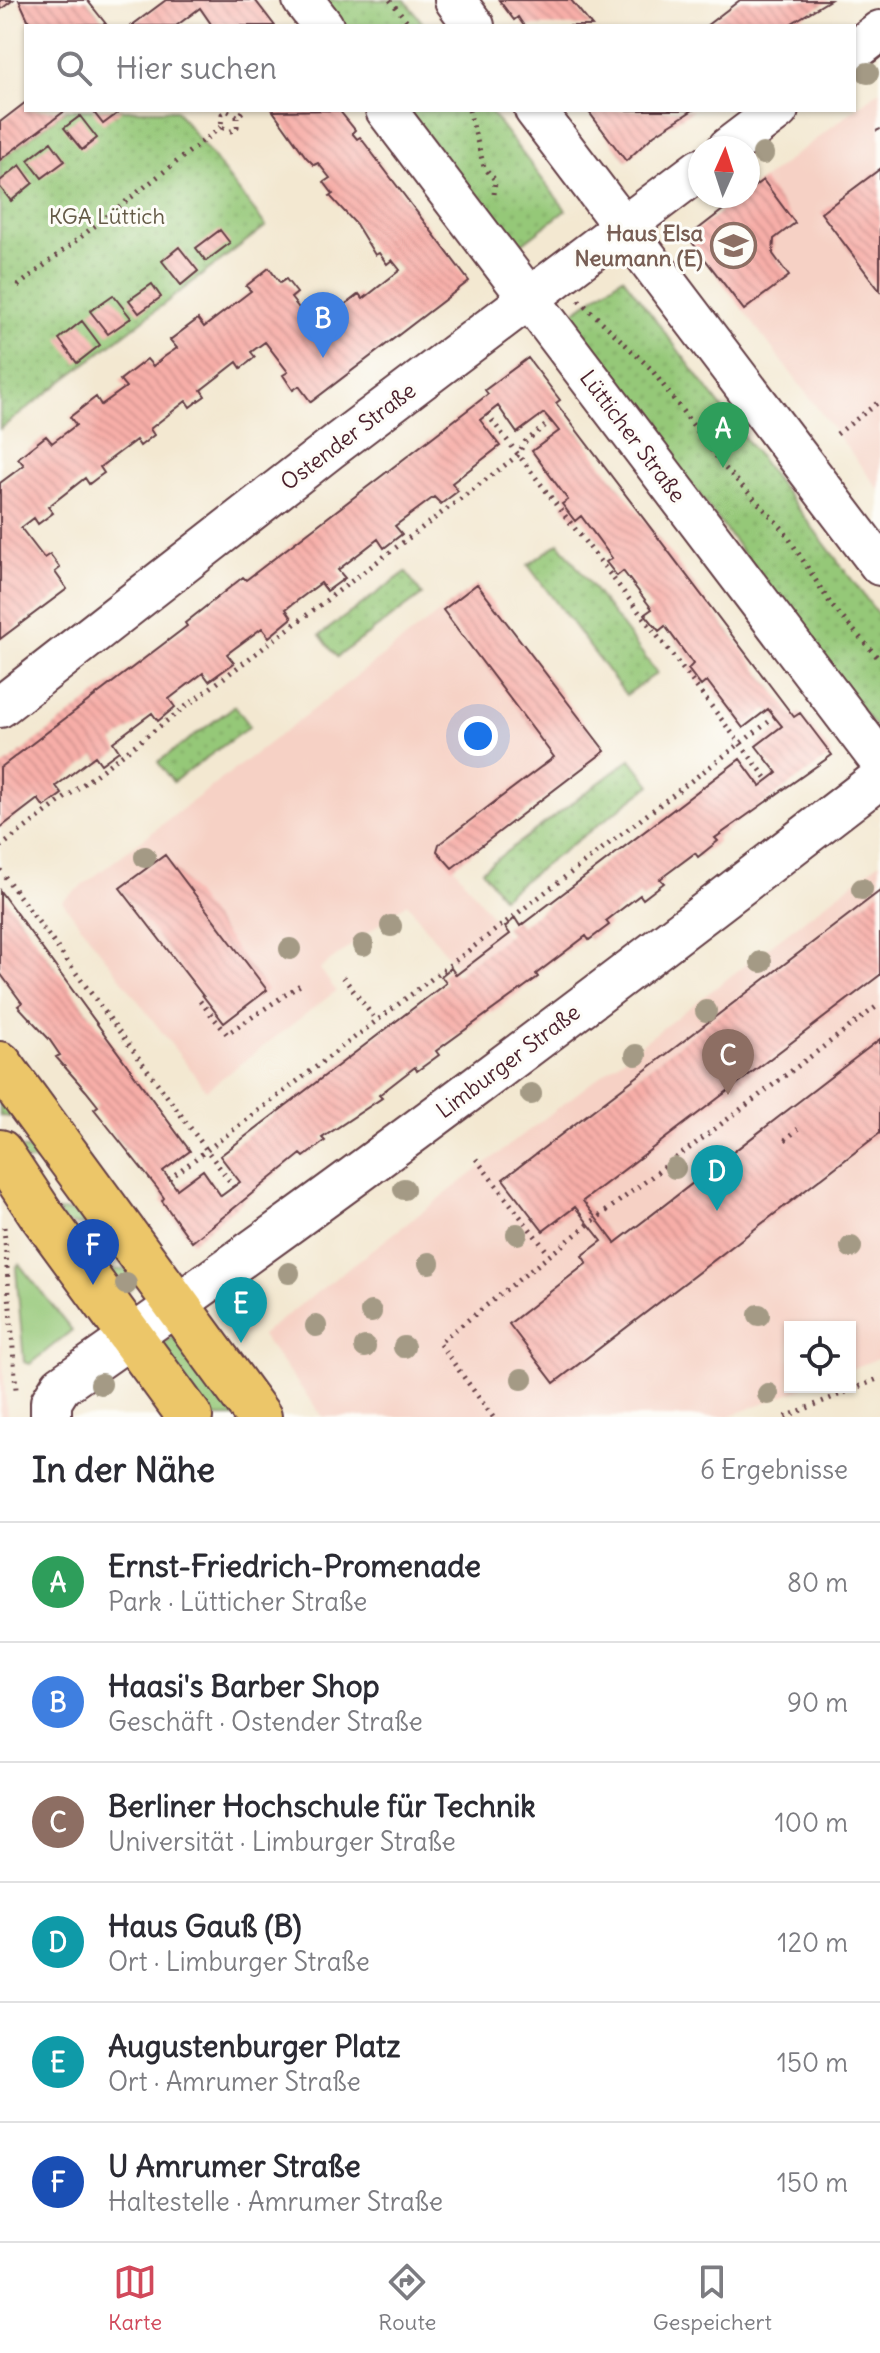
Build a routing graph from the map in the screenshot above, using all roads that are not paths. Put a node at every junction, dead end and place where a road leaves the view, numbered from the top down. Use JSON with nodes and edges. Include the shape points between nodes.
{"nodes":[{"id":1,"x":303,"y":0,"type":"edge"},
{"id":2,"x":455,"y":0,"type":"edge"},
{"id":3,"x":321,"y":24,"type":"edge"},
{"id":4,"x":473,"y":24,"type":"edge"},
{"id":5,"x":880,"y":31,"type":"edge"},
{"id":6,"x":856,"y":49,"type":"edge"},
{"id":7,"x":388,"y":112,"type":"edge"},
{"id":8,"x":536,"y":112,"type":"edge"},
{"id":9,"x":775,"y":112,"type":"edge"},
{"id":10,"x":744,"y":136,"type":"edge"},
{"id":11,"x":688,"y":178,"type":"edge"},
{"id":12,"x":622,"y":226,"type":"junction"},
{"id":13,"x":528,"y":298,"type":"junction"},
{"id":14,"x":880,"y":565,"type":"edge"},
{"id":15,"x":0,"y":707,"type":"edge"},
{"id":16,"x":880,"y":761,"type":"edge"},
{"id":17,"x":880,"y":778,"type":"edge"},
{"id":18,"x":0,"y":1064,"type":"edge"},
{"id":19,"x":0,"y":1152,"type":"edge"},
{"id":20,"x":179,"y":1306,"type":"junction"},
{"id":21,"x":132,"y":1339,"type":"junction"},
{"id":22,"x":51,"y":1417,"type":"edge"},
{"id":23,"x":190,"y":1417,"type":"edge"},
{"id":24,"x":259,"y":1417,"type":"edge"}],
"edges":[{"from":1,"to":3,"type":"street"},
{"from":2,"to":4,"type":"street"},
{"from":5,"to":6,"type":"street"},
{"from":7,"to":13,"type":"street","name":"Lütticher Straße"},
{"from":8,"to":12,"type":"street"},
{"from":9,"to":10,"type":"street"},
{"from":11,"to":12,"type":"street","name":"Ostender Straße"},
{"from":12,"to":13,"type":"street","name":"Ostender Straße"},
{"from":12,"to":14,"type":"street"},
{"from":13,"to":15,"type":"street","name":"Ostender Straße"},
{"from":13,"to":16,"type":"street","name":"Lütticher Straße"},
{"from":17,"to":20,"type":"street","name":"Limburger Straße"},
{"from":18,"to":20,"type":"main road"},
{"from":19,"to":21,"type":"main road"},
{"from":20,"to":21,"type":"street","name":"Limburger Straße"},
{"from":20,"to":24,"type":"main road"},
{"from":21,"to":22,"type":"street","name":"Limburger Straße","via":[[61,1386],[51,1402]]},
{"from":21,"to":23,"type":"main road"}]}
